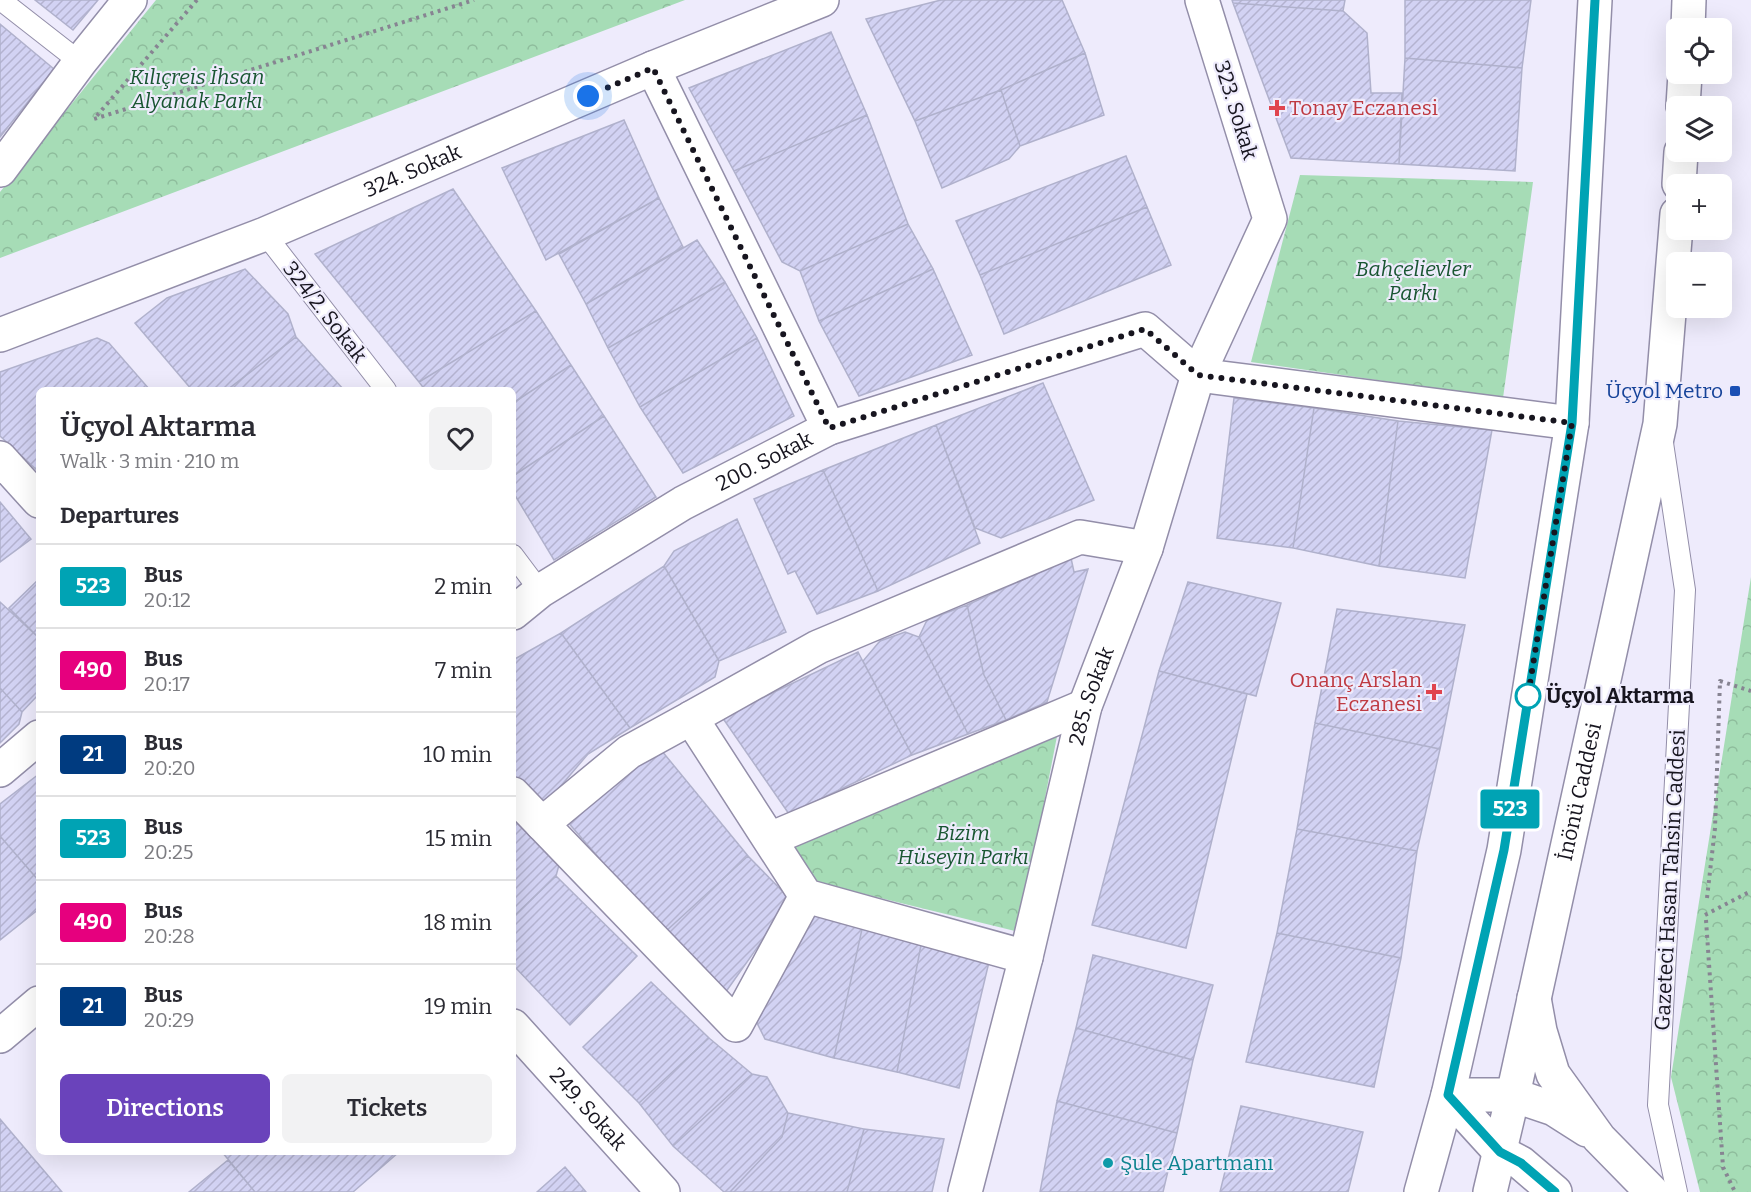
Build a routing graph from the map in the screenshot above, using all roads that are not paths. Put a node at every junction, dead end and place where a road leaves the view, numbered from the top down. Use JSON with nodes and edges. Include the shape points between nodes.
{"nodes":[{"id":1,"x":130,"y":0,"type":"edge"},
{"id":2,"x":822,"y":0,"type":"edge"},
{"id":3,"x":1202,"y":0,"type":"edge"},
{"id":4,"x":1595,"y":0,"type":"edge"},
{"id":5,"x":1689,"y":0,"type":"edge"},
{"id":6,"x":2,"y":1,"type":"edge"},
{"id":7,"x":1688,"y":18,"type":"edge"},
{"id":8,"x":80,"y":62,"type":"junction"},
{"id":9,"x":653,"y":68,"type":"junction"},
{"id":10,"x":0,"y":170,"type":"edge"},
{"id":11,"x":1270,"y":219,"type":"joint"},
{"id":12,"x":265,"y":234,"type":"junction"},
{"id":13,"x":1675,"y":240,"type":"edge"},
{"id":14,"x":0,"y":335,"type":"edge"},
{"id":15,"x":1198,"y":375,"type":"junction"},
{"id":16,"x":384,"y":387,"type":"edge"},
{"id":17,"x":1572,"y":423,"type":"junction"},
{"id":18,"x":1660,"y":424,"type":"junction"},
{"id":19,"x":829,"y":428,"type":"junction"},
{"id":20,"x":0,"y":458,"type":"edge"},
{"id":21,"x":36,"y":498,"type":"edge"},
{"id":22,"x":1146,"y":548,"type":"junction"},
{"id":23,"x":516,"y":559,"type":"edge"},
{"id":24,"x":540,"y":591,"type":"junction"},
{"id":25,"x":516,"y":611,"type":"edge"},
{"id":26,"x":1085,"y":706,"type":"junction"},
{"id":27,"x":691,"y":718,"type":"junction"},
{"id":28,"x":36,"y":740,"type":"edge"},
{"id":29,"x":0,"y":770,"type":"edge"},
{"id":30,"x":516,"y":797,"type":"edge"},
{"id":31,"x":542,"y":824,"type":"junction"},
{"id":32,"x":770,"y":839,"type":"junction"},
{"id":33,"x":806,"y":896,"type":"junction"},
{"id":34,"x":1026,"y":957,"type":"junction"},
{"id":35,"x":1534,"y":998,"type":"junction"},
{"id":36,"x":36,"y":1006,"type":"edge"},
{"id":37,"x":516,"y":1029,"type":"edge"},
{"id":38,"x":0,"y":1036,"type":"edge"},
{"id":39,"x":1448,"y":1095,"type":"junction"},
{"id":40,"x":1513,"y":1095,"type":"junction"},
{"id":41,"x":1599,"y":1138,"type":"junction"},
{"id":42,"x":1500,"y":1152,"type":"junction"},
{"id":43,"x":663,"y":1192,"type":"edge"},
{"id":44,"x":965,"y":1192,"type":"edge"},
{"id":45,"x":1420,"y":1192,"type":"edge"},
{"id":46,"x":1490,"y":1192,"type":"edge"},
{"id":47,"x":1555,"y":1192,"type":"edge"},
{"id":48,"x":1652,"y":1192,"type":"edge"},
{"id":49,"x":1677,"y":1192,"type":"edge"}],
"edges":[{"from":1,"to":8,"type":"street"},
{"from":2,"to":9,"type":"street","name":"324. Sokak"},
{"from":3,"to":11,"type":"street","name":"323. Sokak"},
{"from":4,"to":17,"type":"street"},
{"from":5,"to":7,"type":"street"},
{"from":6,"to":8,"type":"lane"},
{"from":8,"to":10,"type":"street"},
{"from":9,"to":12,"type":"street","name":"324. Sokak"},
{"from":9,"to":19,"type":"street"},
{"from":11,"to":15,"type":"street","name":"285. Sokak"},
{"from":12,"to":14,"type":"street","name":"324. Sokak"},
{"from":12,"to":16,"type":"lane","name":"324/2. Sokak"},
{"from":13,"to":18,"type":"street","name":"İnönü Caddesi"},
{"from":15,"to":17,"type":"street"},
{"from":15,"to":19,"type":"street","name":"200. Sokak","via":[[1145,329]]},
{"from":15,"to":22,"type":"street","name":"285. Sokak"},
{"from":17,"to":39,"type":"street","via":[[1504,850]]},
{"from":18,"to":35,"type":"street","name":"İnönü Caddesi"},
{"from":18,"to":49,"type":"lane","name":"Gazeteci Hasan Tahsin Caddesi","via":[[1684,590],[1658,1105]]},
{"from":19,"to":24,"type":"street","name":"200. Sokak","via":[[683,503]]},
{"from":20,"to":21,"type":"street"},
{"from":22,"to":26,"type":"street","name":"285. Sokak"},
{"from":22,"to":27,"type":"street","via":[[1080,537],[818,647]]},
{"from":23,"to":24,"type":"lane"},
{"from":24,"to":25,"type":"street","name":"200. Sokak"},
{"from":26,"to":32,"type":"street"},
{"from":26,"to":34,"type":"street","name":"285. Sokak"},
{"from":27,"to":31,"type":"street","via":[[629,752]]},
{"from":27,"to":32,"type":"street"},
{"from":28,"to":29,"type":"street"},
{"from":30,"to":31,"type":"street"},
{"from":31,"to":33,"type":"street","via":[[736,1024]]},
{"from":32,"to":33,"type":"street"},
{"from":33,"to":34,"type":"street"},
{"from":34,"to":44,"type":"street","name":"285. Sokak"},
{"from":35,"to":40,"type":"street","name":"İnönü Caddesi"},
{"from":35,"to":41,"type":"street","via":[[1553,1074]]},
{"from":36,"to":38,"type":"street"},
{"from":37,"to":43,"type":"street","name":"249. Sokak"},
{"from":39,"to":40,"type":"street"},
{"from":39,"to":42,"type":"street"},
{"from":39,"to":45,"type":"street"},
{"from":40,"to":41,"type":"street","via":[[1554,1109]]},
{"from":40,"to":42,"type":"street","name":"İnönü Caddesi"},
{"from":41,"to":48,"type":"street"},
{"from":42,"to":46,"type":"street","name":"İnönü Caddesi"},
{"from":42,"to":47,"type":"street","via":[[1521,1163]]}]}
